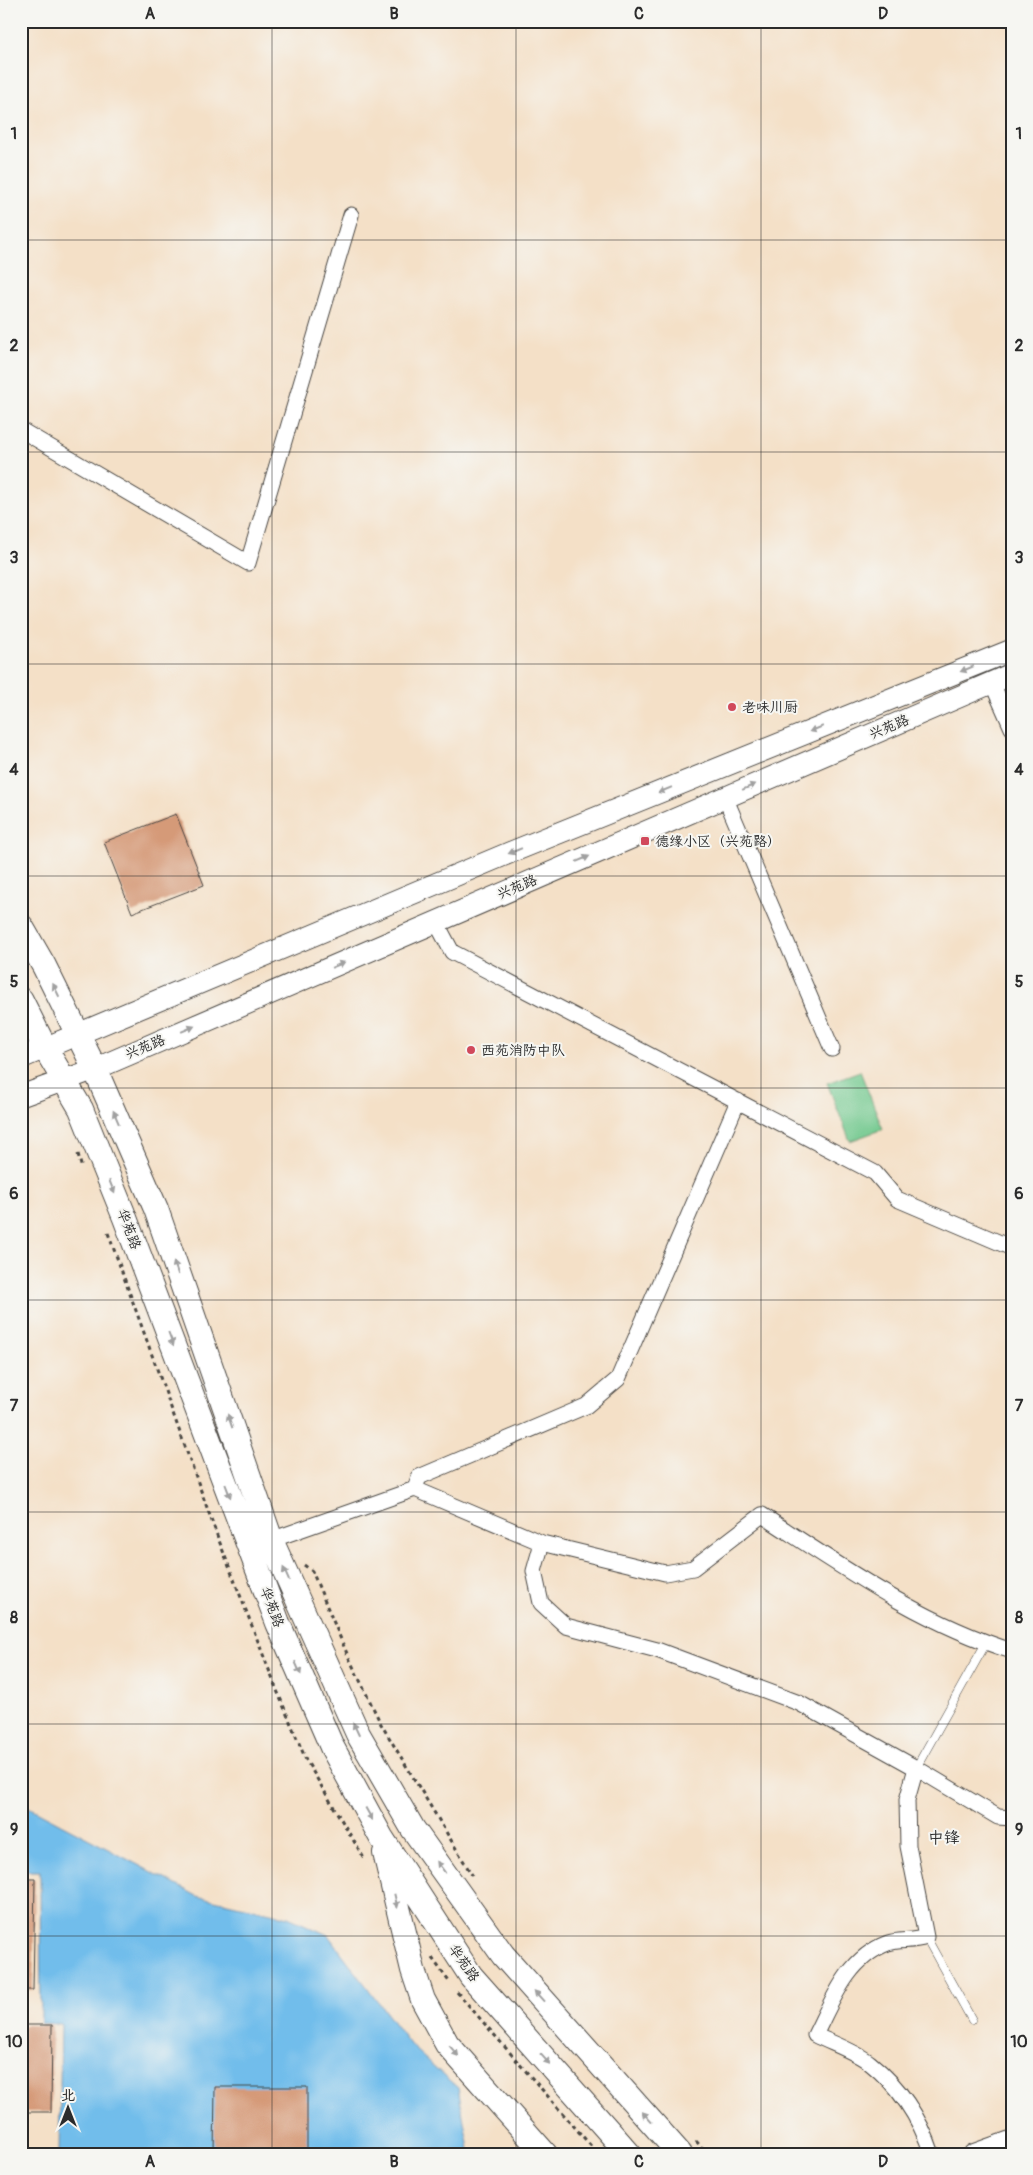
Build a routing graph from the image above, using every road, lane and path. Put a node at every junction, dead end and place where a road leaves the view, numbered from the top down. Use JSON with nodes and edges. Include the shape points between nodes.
{"nodes":[{"id":1,"x":351,"y":215,"type":"dead end"},
{"id":2,"x":21,"y":430,"type":"edge"},
{"id":3,"x":1012,"y":650,"type":"edge"},
{"id":4,"x":1012,"y":674,"type":"edge"},
{"id":5,"x":992,"y":682,"type":"junction"},
{"id":6,"x":1012,"y":728,"type":"edge"},
{"id":7,"x":726,"y":797,"type":"junction"},
{"id":8,"x":436,"y":922,"type":"junction"},
{"id":9,"x":21,"y":926,"type":"edge"},
{"id":10,"x":21,"y":1000,"type":"edge"},
{"id":11,"x":77,"y":1034,"type":"junction"},
{"id":12,"x":45,"y":1048,"type":"junction"},
{"id":13,"x":832,"y":1049,"type":"dead end"},
{"id":14,"x":21,"y":1058,"type":"edge"},
{"id":15,"x":95,"y":1069,"type":"junction"},
{"id":16,"x":62,"y":1080,"type":"junction"},
{"id":17,"x":21,"y":1096,"type":"edge"},
{"id":18,"x":738,"y":1101,"type":"junction"},
{"id":19,"x":1012,"y":1248,"type":"edge"},
{"id":20,"x":414,"y":1489,"type":"junction"},
{"id":21,"x":271,"y":1540,"type":"junction"},
{"id":22,"x":542,"y":1543,"type":"junction"},
{"id":23,"x":298,"y":1561,"type":"dead end"},
{"id":24,"x":986,"y":1643,"type":"junction"},
{"id":25,"x":1012,"y":1651,"type":"edge"},
{"id":26,"x":916,"y":1768,"type":"junction"},
{"id":27,"x":1012,"y":1818,"type":"edge"},
{"id":28,"x":381,"y":1836,"type":"junction"},
{"id":29,"x":477,"y":1882,"type":"dead end"},
{"id":30,"x":926,"y":1937,"type":"junction"},
{"id":31,"x":972,"y":2020,"type":"dead end"},
{"id":32,"x":1012,"y":2140,"type":"edge"},
{"id":33,"x":687,"y":2146,"type":"edge"},
{"id":34,"x":545,"y":2154,"type":"edge"},
{"id":35,"x":629,"y":2154,"type":"edge"},
{"id":36,"x":708,"y":2154,"type":"edge"},
{"id":37,"x":932,"y":2154,"type":"edge"},
{"id":38,"x":974,"y":2154,"type":"edge"}],
"edges":[{"from":1,"to":2,"type":"street","via":[[248,563]]},
{"from":3,"to":11,"type":"main road","name":"兴苑路","one_way":true,"via":[[509,853]]},
{"from":4,"to":5,"type":"main road","name":"兴苑路"},
{"from":5,"to":6,"type":"street"},
{"from":7,"to":5,"type":"main road","name":"兴苑路","one_way":true},
{"from":8,"to":7,"type":"main road","name":"兴苑路","one_way":true},
{"from":7,"to":13,"type":"street"},
{"from":15,"to":8,"type":"main road","name":"兴苑路","one_way":true},
{"from":8,"to":18,"type":"street","via":[[452,952]]},
{"from":11,"to":9,"type":"main road","name":"华苑路","one_way":true},
{"from":10,"to":12,"type":"main road","name":"华苑路"},
{"from":11,"to":12,"type":"main road","name":"兴苑路"},
{"from":11,"to":15,"type":"main road","name":"华苑路"},
{"from":12,"to":14,"type":"main road","name":"兴苑路"},
{"from":12,"to":16,"type":"main road","name":"华苑路"},
{"from":15,"to":16,"type":"main road","name":"兴苑路"},
{"from":21,"to":15,"type":"main road","name":"华苑路","one_way":true,"via":[[156,1209]]},
{"from":16,"to":17,"type":"main road","name":"兴苑路"},
{"from":16,"to":28,"type":"main road","name":"华苑路","one_way":true,"via":[[81,1109],[125,1218],[278,1623],[332,1747]]},
{"from":18,"to":19,"type":"street","via":[[876,1173],[897,1199]]},
{"from":18,"to":20,"type":"street","via":[[618,1379],[586,1406],[419,1477]]},
{"from":20,"to":21,"type":"street"},
{"from":20,"to":22,"type":"street"},
{"from":33,"to":21,"type":"main road","name":"华苑路","one_way":true,"via":[[503,1955],[413,1829],[358,1734]]},
{"from":22,"to":24,"type":"street","via":[[665,1573],[693,1568],[762,1515],[875,1587],[941,1624]]},
{"from":22,"to":26,"type":"street","via":[[534,1571],[541,1603],[566,1626],[656,1650],[799,1703]]},
{"from":23,"to":29,"type":"path","via":[[312,1571],[381,1724]]},
{"from":24,"to":25,"type":"street"},
{"from":24,"to":26,"type":"lane"},
{"from":26,"to":27,"type":"street","via":[[998,1817]]},
{"from":26,"to":30,"type":"street","via":[[907,1800],[908,1846]]},
{"from":28,"to":34,"type":"main road","one_way":true,"via":[[423,2000],[448,2044]]},
{"from":28,"to":35,"type":"main road","name":"华苑路","one_way":true,"via":[[471,1976]]},
{"from":30,"to":31,"type":"lane"},
{"from":30,"to":37,"type":"street","via":[[914,1942],[890,1943],[865,1956],[846,1975],[815,2035],[870,2063],[908,2101],[924,2129]]},
{"from":32,"to":38,"type":"street"},
{"from":33,"to":36,"type":"path"}]}
